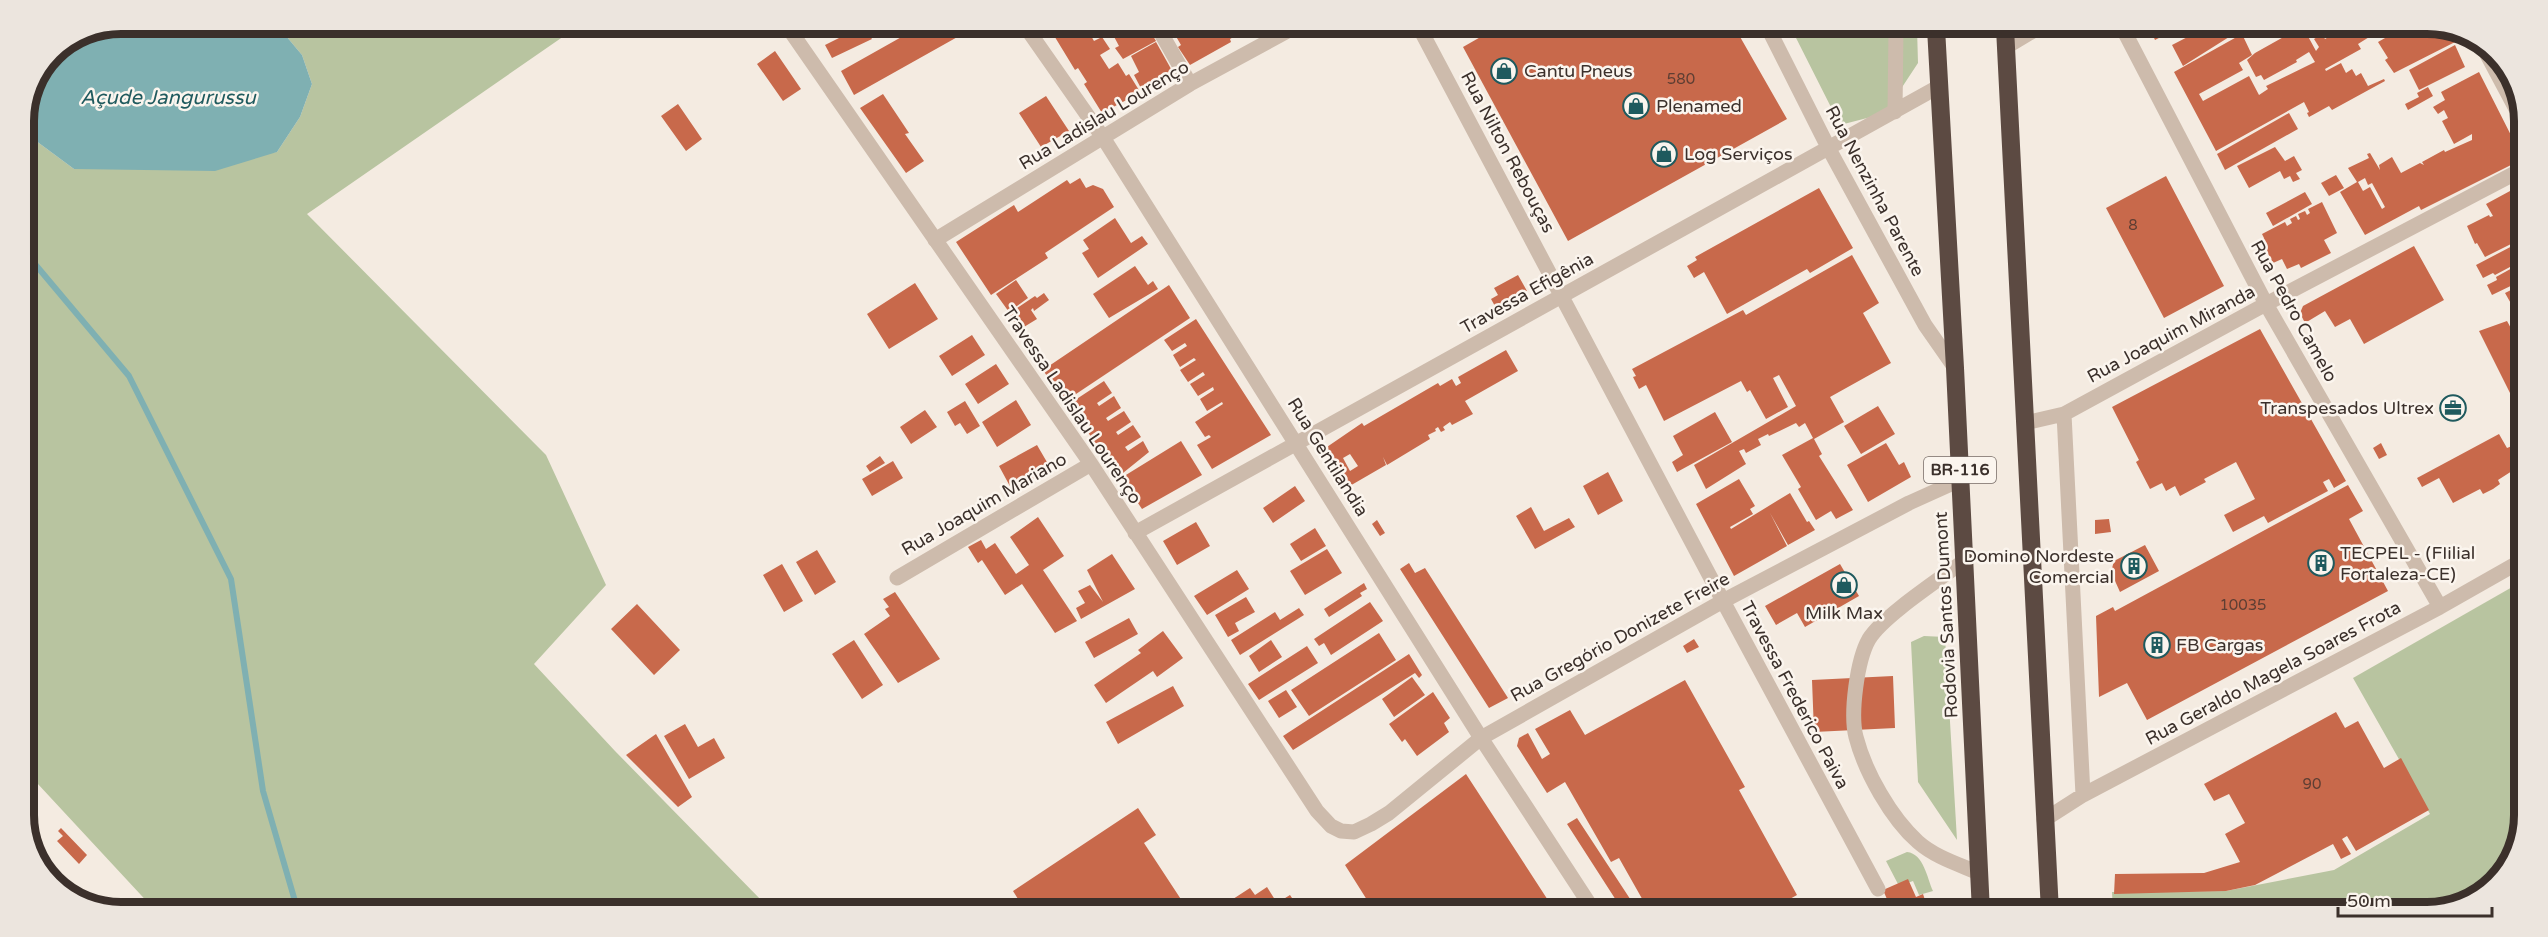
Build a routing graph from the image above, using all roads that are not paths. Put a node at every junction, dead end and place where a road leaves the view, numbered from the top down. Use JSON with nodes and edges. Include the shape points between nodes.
{"nodes":[{"id":1,"x":793,"y":35,"type":"edge"},
{"id":2,"x":1031,"y":35,"type":"edge"},
{"id":3,"x":1162,"y":35,"type":"edge"},
{"id":4,"x":1280,"y":35,"type":"edge"},
{"id":5,"x":1423,"y":35,"type":"edge"},
{"id":6,"x":1772,"y":35,"type":"edge"},
{"id":7,"x":1896,"y":35,"type":"edge"},
{"id":8,"x":1936,"y":35,"type":"edge"},
{"id":9,"x":2005,"y":35,"type":"edge"},
{"id":10,"x":2026,"y":35,"type":"edge"},
{"id":11,"x":2127,"y":35,"type":"edge"},
{"id":12,"x":2006,"y":47,"type":"junction"},
{"id":13,"x":2492,"y":64,"type":"edge"},
{"id":14,"x":1190,"y":84,"type":"junction"},
{"id":15,"x":1938,"y":87,"type":"junction"},
{"id":16,"x":2510,"y":98,"type":"edge"},
{"id":17,"x":1895,"y":112,"type":"junction"},
{"id":18,"x":1104,"y":139,"type":"junction"},
{"id":19,"x":1829,"y":149,"type":"junction"},
{"id":20,"x":2513,"y":175,"type":"edge"},
{"id":21,"x":935,"y":240,"type":"junction"},
{"id":22,"x":1562,"y":296,"type":"junction"},
{"id":23,"x":2266,"y":304,"type":"junction"},
{"id":24,"x":1955,"y":368,"type":"junction"},
{"id":25,"x":2064,"y":414,"type":"junction"},
{"id":26,"x":2025,"y":423,"type":"junction"},
{"id":27,"x":1295,"y":442,"type":"junction"},
{"id":28,"x":1091,"y":464,"type":"junction"},
{"id":29,"x":1960,"y":480,"type":"junction"},
{"id":30,"x":1134,"y":533,"type":"junction"},
{"id":31,"x":1964,"y":561,"type":"junction"},
{"id":32,"x":2514,"y":565,"type":"edge"},
{"id":33,"x":897,"y":578,"type":"dead end"},
{"id":34,"x":1723,"y":601,"type":"junction"},
{"id":35,"x":2440,"y":607,"type":"junction"},
{"id":36,"x":1481,"y":738,"type":"junction"},
{"id":37,"x":2083,"y":795,"type":"junction"},
{"id":38,"x":1317,"y":811,"type":"joint"},
{"id":39,"x":2044,"y":820,"type":"junction"},
{"id":40,"x":1979,"y":873,"type":"junction"},
{"id":41,"x":1878,"y":889,"type":"dead end"},
{"id":42,"x":1588,"y":902,"type":"edge"},
{"id":43,"x":1980,"y":902,"type":"edge"},
{"id":44,"x":2049,"y":902,"type":"edge"}],
"edges":[{"from":1,"to":21,"type":"street","name":"Travessa Ladislau Lourenço"},
{"from":2,"to":18,"type":"street","name":"Rua Gentilandia"},
{"from":3,"to":14,"type":"street"},
{"from":4,"to":14,"type":"street","name":"Rua Ladislau Lourenço"},
{"from":5,"to":22,"type":"street","name":"Rua Nilton Rebouças"},
{"from":6,"to":19,"type":"street","name":"Rua Nenzinha Parente"},
{"from":7,"to":17,"type":"street"},
{"from":8,"to":15,"type":"highway","name":"Rodovia Santos Dumont","number":"BR-116"},
{"from":9,"to":12,"type":"highway"},
{"from":10,"to":12,"type":"street"},
{"from":11,"to":23,"type":"street","name":"Rua Pedro Camelo"},
{"from":12,"to":26,"type":"highway"},
{"from":13,"to":16,"type":"street"},
{"from":14,"to":18,"type":"street","name":"Rua Ladislau Lourenço"},
{"from":15,"to":17,"type":"street","name":"Travessa Efigênia"},
{"from":15,"to":24,"type":"highway","name":"Rodovia Santos Dumont","number":"BR-116"},
{"from":17,"to":19,"type":"street","name":"Travessa Efigênia"},
{"from":18,"to":21,"type":"street","name":"Rua Ladislau Lourenço"},
{"from":18,"to":27,"type":"street","name":"Rua Gentilandia"},
{"from":19,"to":22,"type":"street","name":"Travessa Efigênia"},
{"from":19,"to":24,"type":"street","name":"Rua Nenzinha Parente","via":[[1925,324]]},
{"from":20,"to":23,"type":"street","name":"Rua Joaquim Miranda"},
{"from":21,"to":28,"type":"street","name":"Travessa Ladislau Lourenço"},
{"from":22,"to":27,"type":"street","name":"Travessa Efigênia"},
{"from":22,"to":34,"type":"street","name":"Travessa Frederico Paiva"},
{"from":23,"to":25,"type":"street","name":"Rua Joaquim Miranda"},
{"from":23,"to":35,"type":"street","name":"Rua Pedro Camelo"},
{"from":24,"to":29,"type":"highway","name":"Rodovia Santos Dumont","number":"BR-116"},
{"from":25,"to":26,"type":"street","name":"Rua Joaquim Miranda"},
{"from":25,"to":37,"type":"street"},
{"from":26,"to":39,"type":"highway"},
{"from":27,"to":30,"type":"street","name":"Travessa Efigênia"},
{"from":27,"to":36,"type":"street","name":"Rua Gentilandia"},
{"from":28,"to":30,"type":"street","name":"Travessa Ladislau Lourenço"},
{"from":28,"to":33,"type":"street","name":"Rua Joaquim Mariano"},
{"from":29,"to":31,"type":"highway","name":"Rodovia Santos Dumont","number":"BR-116"},
{"from":29,"to":34,"type":"street","name":"Rua Gregório Donizete Freire"},
{"from":30,"to":38,"type":"street","name":"Travessa Ladislau Lourenço"},
{"from":31,"to":40,"type":"highway","name":"Rodovia Santos Dumont","number":"BR-116"},
{"from":31,"to":40,"type":"street","via":[[1886,620],[1869,638],[1856,680],[1855,735],[1864,764],[1899,823],[1929,849]]},
{"from":32,"to":35,"type":"street","name":"Rua Geraldo Magela Soares Frota"},
{"from":34,"to":36,"type":"street","name":"Rua Gregório Donizete Freire"},
{"from":34,"to":41,"type":"street","name":"Travessa Frederico Paiva"},
{"from":35,"to":37,"type":"street","name":"Rua Geraldo Magela Soares Frota"},
{"from":36,"to":38,"type":"street","name":"Rua Gregório Donizete Freire","via":[[1389,813],[1354,832],[1330,826]]},
{"from":36,"to":42,"type":"street","name":"Rua Gentilandia"},
{"from":37,"to":39,"type":"street","name":"Rua Geraldo Magela Soares Frota"},
{"from":39,"to":44,"type":"highway"},
{"from":40,"to":43,"type":"highway","name":"Rodovia Santos Dumont","number":"BR-116"}]}
